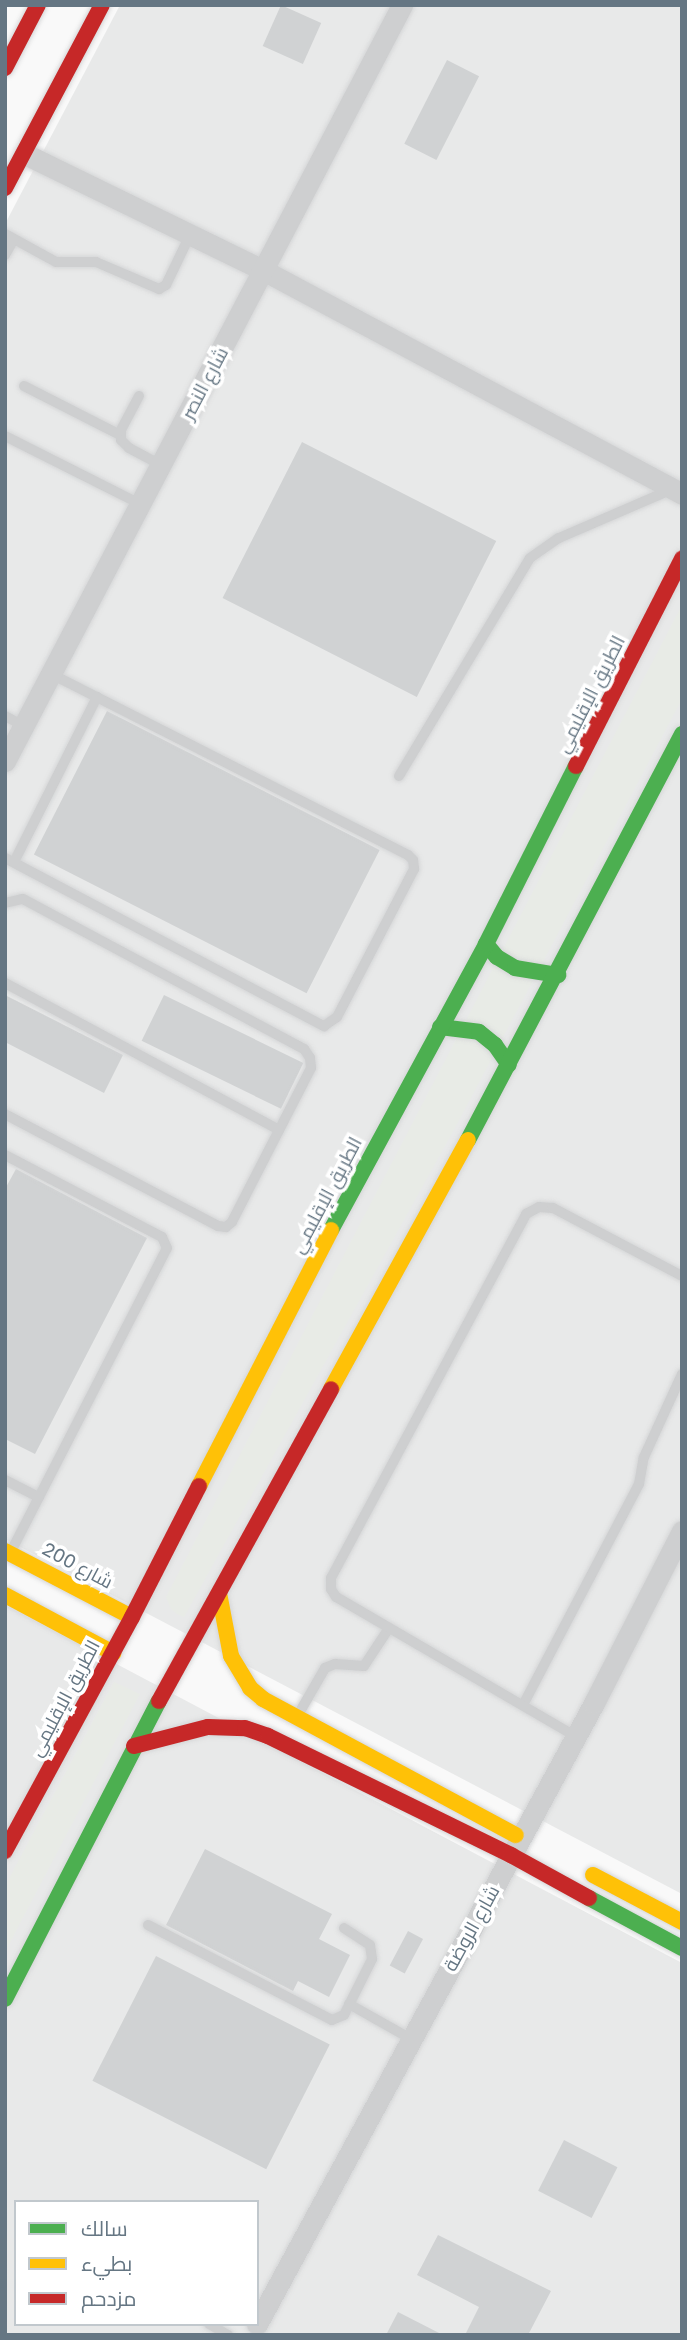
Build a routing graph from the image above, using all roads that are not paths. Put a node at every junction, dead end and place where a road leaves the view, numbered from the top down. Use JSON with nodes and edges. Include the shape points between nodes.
{"nodes":[{"id":1,"x":38,"y":5,"type":"edge"},
{"id":2,"x":102,"y":5,"type":"edge"},
{"id":3,"x":402,"y":5,"type":"edge"},
{"id":4,"x":5,"y":68,"type":"edge"},
{"id":5,"x":25,"y":154,"type":"junction"},
{"id":6,"x":5,"y":188,"type":"edge"},
{"id":7,"x":190,"y":235,"type":"junction"},
{"id":8,"x":9,"y":236,"type":"edge"},
{"id":9,"x":5,"y":255,"type":"edge"},
{"id":10,"x":263,"y":270,"type":"junction"},
{"id":11,"x":24,"y":386,"type":"dead end"},
{"id":12,"x":139,"y":396,"type":"dead end"},
{"id":13,"x":120,"y":435,"type":"junction"},
{"id":14,"x":5,"y":436,"type":"edge"},
{"id":15,"x":161,"y":465,"type":"junction"},
{"id":16,"x":678,"y":491,"type":"edge"},
{"id":17,"x":141,"y":504,"type":"junction"},
{"id":18,"x":682,"y":559,"type":"edge"},
{"id":19,"x":51,"y":674,"type":"junction"},
{"id":20,"x":97,"y":697,"type":"junction"},
{"id":21,"x":15,"y":721,"type":"edge"},
{"id":22,"x":682,"y":734,"type":"edge"},
{"id":23,"x":5,"y":761,"type":"edge"},
{"id":24,"x":399,"y":776,"type":"dead end"},
{"id":25,"x":9,"y":860,"type":"edge"},
{"id":26,"x":5,"y":903,"type":"edge"},
{"id":27,"x":486,"y":944,"type":"junction"},
{"id":28,"x":558,"y":975,"type":"junction"},
{"id":29,"x":5,"y":983,"type":"edge"},
{"id":30,"x":440,"y":1027,"type":"junction"},
{"id":31,"x":509,"y":1065,"type":"junction"},
{"id":32,"x":5,"y":1115,"type":"edge"},
{"id":33,"x":279,"y":1130,"type":"junction"},
{"id":34,"x":9,"y":1157,"type":"edge"},
{"id":35,"x":5,"y":1171,"type":"edge"},
{"id":36,"x":682,"y":1276,"type":"edge"},
{"id":37,"x":682,"y":1374,"type":"edge"},
{"id":38,"x":5,"y":1480,"type":"edge"},
{"id":39,"x":39,"y":1497,"type":"junction"},
{"id":40,"x":682,"y":1531,"type":"edge"},
{"id":41,"x":7,"y":1552,"type":"edge"},
{"id":42,"x":219,"y":1593,"type":"junction"},
{"id":43,"x":5,"y":1595,"type":"edge"},
{"id":44,"x":132,"y":1618,"type":"junction"},
{"id":45,"x":389,"y":1628,"type":"junction"},
{"id":46,"x":113,"y":1653,"type":"junction"},
{"id":47,"x":523,"y":1705,"type":"junction"},
{"id":48,"x":296,"y":1718,"type":"junction"},
{"id":49,"x":575,"y":1735,"type":"junction"},
{"id":50,"x":134,"y":1746,"type":"junction"},
{"id":51,"x":522,"y":1845,"type":"junction"},
{"id":52,"x":5,"y":1851,"type":"edge"},
{"id":53,"x":583,"y":1870,"type":"dead end"},
{"id":54,"x":682,"y":1922,"type":"edge"},
{"id":55,"x":148,"y":1925,"type":"dead end"},
{"id":56,"x":344,"y":1928,"type":"dead end"},
{"id":57,"x":682,"y":1948,"type":"edge"},
{"id":58,"x":5,"y":1999,"type":"edge"},
{"id":59,"x":349,"y":2004,"type":"junction"},
{"id":60,"x":411,"y":2039,"type":"junction"},
{"id":61,"x":259,"y":2320,"type":"edge"},
{"id":62,"x":212,"y":2326,"type":"edge"},
{"id":63,"x":228,"y":2335,"type":"edge"}],
"edges":[{"from":1,"to":4,"type":"main road"},
{"from":2,"to":5,"type":"main road"},
{"from":3,"to":10,"type":"street","name":"شارع النصر"},
{"from":5,"to":6,"type":"main road"},
{"from":5,"to":7,"type":"street"},
{"from":7,"to":8,"type":"lane","via":[[166,285],[159,289],[91,260],[57,262]]},
{"from":7,"to":10,"type":"street"},
{"from":8,"to":9,"type":"lane"},
{"from":10,"to":15,"type":"street","name":"شارع النصر"},
{"from":10,"to":16,"type":"street"},
{"from":11,"to":13,"type":"lane"},
{"from":12,"to":13,"type":"lane"},
{"from":13,"to":15,"type":"lane","via":[[123,444]]},
{"from":14,"to":17,"type":"lane"},
{"from":15,"to":17,"type":"street","name":"شارع النصر"},
{"from":16,"to":24,"type":"lane","via":[[559,538],[530,558]]},
{"from":17,"to":19,"type":"street","name":"شارع النصر"},
{"from":18,"to":27,"type":"main road","name":"الطريق الإقليمي"},
{"from":19,"to":20,"type":"lane"},
{"from":19,"to":21,"type":"street","name":"شارع النصر"},
{"from":20,"to":25,"type":"lane"},
{"from":20,"to":25,"type":"lane","via":[[408,855],[414,864],[412,873],[337,1017],[324,1026]]},
{"from":21,"to":23,"type":"street","name":"شارع النصر"},
{"from":22,"to":28,"type":"main road"},
{"from":26,"to":33,"type":"lane","via":[[23,899],[304,1049],[311,1068]]},
{"from":27,"to":28,"type":"main road","via":[[515,968]]},
{"from":27,"to":30,"type":"main road","name":"الطريق الإقليمي"},
{"from":28,"to":31,"type":"main road"},
{"from":29,"to":33,"type":"lane"},
{"from":30,"to":31,"type":"main road","via":[[479,1032]]},
{"from":30,"to":44,"type":"main road","name":"الطريق الإقليمي","via":[[289,1308]]},
{"from":31,"to":42,"type":"main road"},
{"from":32,"to":33,"type":"lane","via":[[222,1227],[232,1222]]},
{"from":34,"to":35,"type":"lane"},
{"from":34,"to":39,"type":"lane","via":[[167,1243]]},
{"from":36,"to":45,"type":"lane","via":[[554,1208],[539,1207],[526,1214],[331,1578],[336,1597]]},
{"from":37,"to":47,"type":"lane","via":[[643,1457],[639,1484]]},
{"from":38,"to":39,"type":"lane"},
{"from":39,"to":41,"type":"lane"},
{"from":40,"to":49,"type":"street","name":"شارع الروضة"},
{"from":41,"to":44,"type":"main road","name":"شارع 200"},
{"from":42,"to":48,"type":"main road","via":[[231,1656],[240,1673],[263,1699]]},
{"from":42,"to":50,"type":"main road"},
{"from":43,"to":46,"type":"main road"},
{"from":44,"to":46,"type":"main road","name":"الطريق الإقليمي"},
{"from":45,"to":47,"type":"lane"},
{"from":45,"to":48,"type":"lane","via":[[364,1666],[325,1668]]},
{"from":46,"to":52,"type":"main road","name":"الطريق الإقليمي"},
{"from":47,"to":49,"type":"lane"},
{"from":48,"to":51,"type":"main road"},
{"from":49,"to":51,"type":"street","name":"شارع الروضة"},
{"from":50,"to":51,"type":"main road","via":[[208,1727],[245,1728]]},
{"from":50,"to":58,"type":"main road"},
{"from":51,"to":57,"type":"main road"},
{"from":51,"to":60,"type":"street","name":"شارع الروضة"},
{"from":53,"to":54,"type":"main road"},
{"from":55,"to":59,"type":"lane","via":[[328,2020],[341,2018]]},
{"from":56,"to":59,"type":"lane","via":[[365,1941],[373,1955]]},
{"from":59,"to":60,"type":"lane"},
{"from":60,"to":61,"type":"street","name":"شارع الروضة"},
{"from":62,"to":63,"type":"lane"}]}
